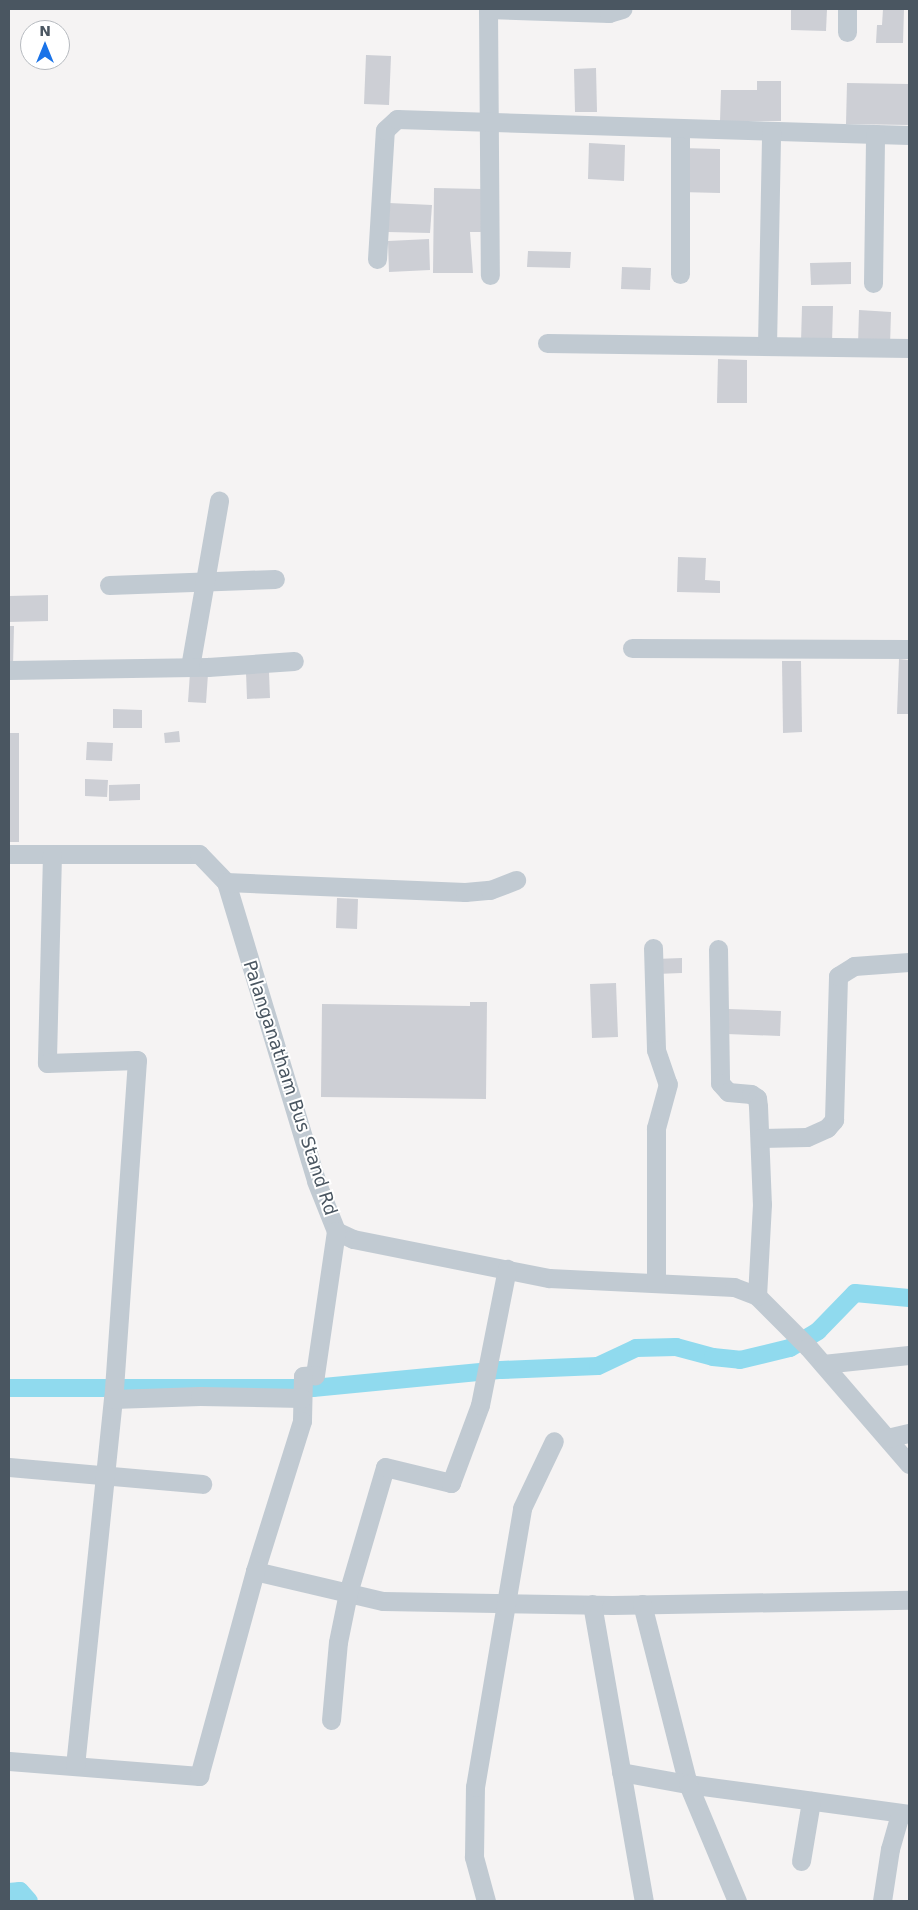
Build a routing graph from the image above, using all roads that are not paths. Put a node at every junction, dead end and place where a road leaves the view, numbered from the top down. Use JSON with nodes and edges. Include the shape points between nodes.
{"nodes":[{"id":1,"x":488,"y":9,"type":"edge"},
{"id":2,"x":622,"y":9,"type":"edge"},
{"id":3,"x":847,"y":9,"type":"edge"},
{"id":4,"x":847,"y":32,"type":"dead end"},
{"id":5,"x":491,"y":123,"type":"junction"},
{"id":6,"x":680,"y":128,"type":"junction"},
{"id":7,"x":771,"y":131,"type":"junction"},
{"id":8,"x":875,"y":134,"type":"junction"},
{"id":9,"x":909,"y":135,"type":"edge"},
{"id":10,"x":378,"y":259,"type":"dead end"},
{"id":11,"x":680,"y":274,"type":"dead end"},
{"id":12,"x":490,"y":275,"type":"dead end"},
{"id":13,"x":873,"y":283,"type":"dead end"},
{"id":14,"x":547,"y":342,"type":"dead end"},
{"id":15,"x":767,"y":346,"type":"junction"},
{"id":16,"x":909,"y":348,"type":"edge"},
{"id":17,"x":219,"y":501,"type":"dead end"},
{"id":18,"x":275,"y":579,"type":"dead end"},
{"id":19,"x":205,"y":581,"type":"junction"},
{"id":20,"x":109,"y":585,"type":"dead end"},
{"id":21,"x":632,"y":648,"type":"dead end"},
{"id":22,"x":909,"y":649,"type":"edge"},
{"id":23,"x":294,"y":661,"type":"dead end"},
{"id":24,"x":190,"y":667,"type":"junction"},
{"id":25,"x":9,"y":670,"type":"edge"},
{"id":26,"x":9,"y":854,"type":"edge"},
{"id":27,"x":52,"y":854,"type":"junction"},
{"id":28,"x":516,"y":880,"type":"dead end"},
{"id":29,"x":226,"y":882,"type":"junction"},
{"id":30,"x":653,"y":948,"type":"dead end"},
{"id":31,"x":718,"y":949,"type":"dead end"},
{"id":32,"x":909,"y":962,"type":"edge"},
{"id":33,"x":760,"y":1138,"type":"junction"},
{"id":34,"x":336,"y":1230,"type":"junction"},
{"id":35,"x":507,"y":1269,"type":"junction"},
{"id":36,"x":656,"y":1283,"type":"junction"},
{"id":37,"x":757,"y":1296,"type":"junction"},
{"id":38,"x":909,"y":1355,"type":"edge"},
{"id":39,"x":823,"y":1364,"type":"junction"},
{"id":40,"x":302,"y":1398,"type":"junction"},
{"id":41,"x":113,"y":1399,"type":"junction"},
{"id":42,"x":909,"y":1433,"type":"edge"},
{"id":43,"x":887,"y":1438,"type":"junction"},
{"id":44,"x":554,"y":1441,"type":"dead end"},
{"id":45,"x":909,"y":1464,"type":"edge"},
{"id":46,"x":9,"y":1466,"type":"edge"},
{"id":47,"x":105,"y":1475,"type":"junction"},
{"id":48,"x":202,"y":1484,"type":"dead end"},
{"id":49,"x":255,"y":1571,"type":"junction"},
{"id":50,"x":348,"y":1593,"type":"junction"},
{"id":51,"x":909,"y":1600,"type":"edge"},
{"id":52,"x":507,"y":1603,"type":"junction"},
{"id":53,"x":592,"y":1604,"type":"junction"},
{"id":54,"x":642,"y":1604,"type":"junction"},
{"id":55,"x":331,"y":1720,"type":"dead end"},
{"id":56,"x":9,"y":1761,"type":"edge"},
{"id":57,"x":75,"y":1766,"type":"junction"},
{"id":58,"x":621,"y":1772,"type":"junction"},
{"id":59,"x":688,"y":1784,"type":"junction"},
{"id":60,"x":811,"y":1801,"type":"junction"},
{"id":61,"x":904,"y":1814,"type":"edge"},
{"id":62,"x":801,"y":1862,"type":"dead end"},
{"id":63,"x":486,"y":1901,"type":"edge"},
{"id":64,"x":644,"y":1901,"type":"edge"},
{"id":65,"x":737,"y":1901,"type":"edge"},
{"id":66,"x":882,"y":1901,"type":"edge"}],
"edges":[{"from":1,"to":2,"type":"street","via":[[609,13]]},
{"from":1,"to":5,"type":"street"},
{"from":3,"to":4,"type":"street"},
{"from":5,"to":6,"type":"street"},
{"from":5,"to":10,"type":"street","via":[[412,118],[390,123],[384,143]]},
{"from":5,"to":12,"type":"street"},
{"from":6,"to":7,"type":"street"},
{"from":6,"to":11,"type":"street"},
{"from":7,"to":8,"type":"street"},
{"from":7,"to":15,"type":"street"},
{"from":8,"to":9,"type":"street"},
{"from":8,"to":13,"type":"street"},
{"from":14,"to":15,"type":"street"},
{"from":15,"to":16,"type":"street"},
{"from":17,"to":19,"type":"street"},
{"from":18,"to":19,"type":"street"},
{"from":19,"to":20,"type":"street"},
{"from":19,"to":24,"type":"street"},
{"from":21,"to":22,"type":"street"},
{"from":23,"to":24,"type":"street"},
{"from":24,"to":25,"type":"street"},
{"from":26,"to":27,"type":"street","name":"Palanganatham Bus Stand Rd"},
{"from":27,"to":29,"type":"street","name":"Palanganatham Bus Stand Rd","via":[[199,854]]},
{"from":27,"to":41,"type":"street","via":[[47,1063],[137,1060]]},
{"from":28,"to":29,"type":"street","via":[[490,890],[465,892]]},
{"from":29,"to":34,"type":"street","name":"Palanganatham Bus Stand Rd","via":[[316,1181]]},
{"from":30,"to":36,"type":"street","via":[[656,1050],[668,1084],[656,1128]]},
{"from":31,"to":33,"type":"street","via":[[720,1083],[728,1092],[757,1098]]},
{"from":32,"to":33,"type":"street","via":[[854,966],[838,976],[834,1120],[827,1128],[807,1137]]},
{"from":33,"to":37,"type":"street","via":[[761,1250]]},
{"from":34,"to":35,"type":"street","name":"Palanganatham Bus Stand Rd","via":[[353,1239]]},
{"from":34,"to":40,"type":"street","via":[[316,1375],[303,1376]]},
{"from":35,"to":36,"type":"street","name":"Palanganatham Bus Stand Rd","via":[[549,1278]]},
{"from":35,"to":50,"type":"street","via":[[480,1405],[451,1483],[385,1467]]},
{"from":36,"to":37,"type":"street","name":"Palanganatham Bus Stand Rd","via":[[734,1287]]},
{"from":37,"to":39,"type":"street","name":"Palanganatham Bus Stand Rd"},
{"from":38,"to":39,"type":"street"},
{"from":39,"to":43,"type":"street","name":"Palanganatham Bus Stand Rd"},
{"from":40,"to":41,"type":"street","via":[[200,1396]]},
{"from":40,"to":49,"type":"street","via":[[302,1420]]},
{"from":41,"to":47,"type":"street"},
{"from":42,"to":43,"type":"street"},
{"from":43,"to":45,"type":"street","name":"Palanganatham Bus Stand Rd"},
{"from":44,"to":52,"type":"street","via":[[522,1508],[509,1571]]},
{"from":46,"to":47,"type":"street"},
{"from":47,"to":48,"type":"street"},
{"from":47,"to":57,"type":"street"},
{"from":49,"to":50,"type":"street"},
{"from":49,"to":57,"type":"street","via":[[199,1776]]},
{"from":50,"to":52,"type":"street","via":[[383,1601]]},
{"from":50,"to":55,"type":"street","via":[[338,1642]]},
{"from":51,"to":54,"type":"street"},
{"from":52,"to":53,"type":"street"},
{"from":52,"to":63,"type":"street","via":[[476,1787],[474,1857]]},
{"from":53,"to":54,"type":"street"},
{"from":53,"to":58,"type":"street"},
{"from":54,"to":59,"type":"street"},
{"from":56,"to":57,"type":"street"},
{"from":58,"to":59,"type":"street"},
{"from":58,"to":64,"type":"street"},
{"from":59,"to":60,"type":"street"},
{"from":59,"to":65,"type":"street"},
{"from":60,"to":61,"type":"street"},
{"from":60,"to":62,"type":"street"},
{"from":61,"to":66,"type":"street","via":[[890,1849]]}]}
